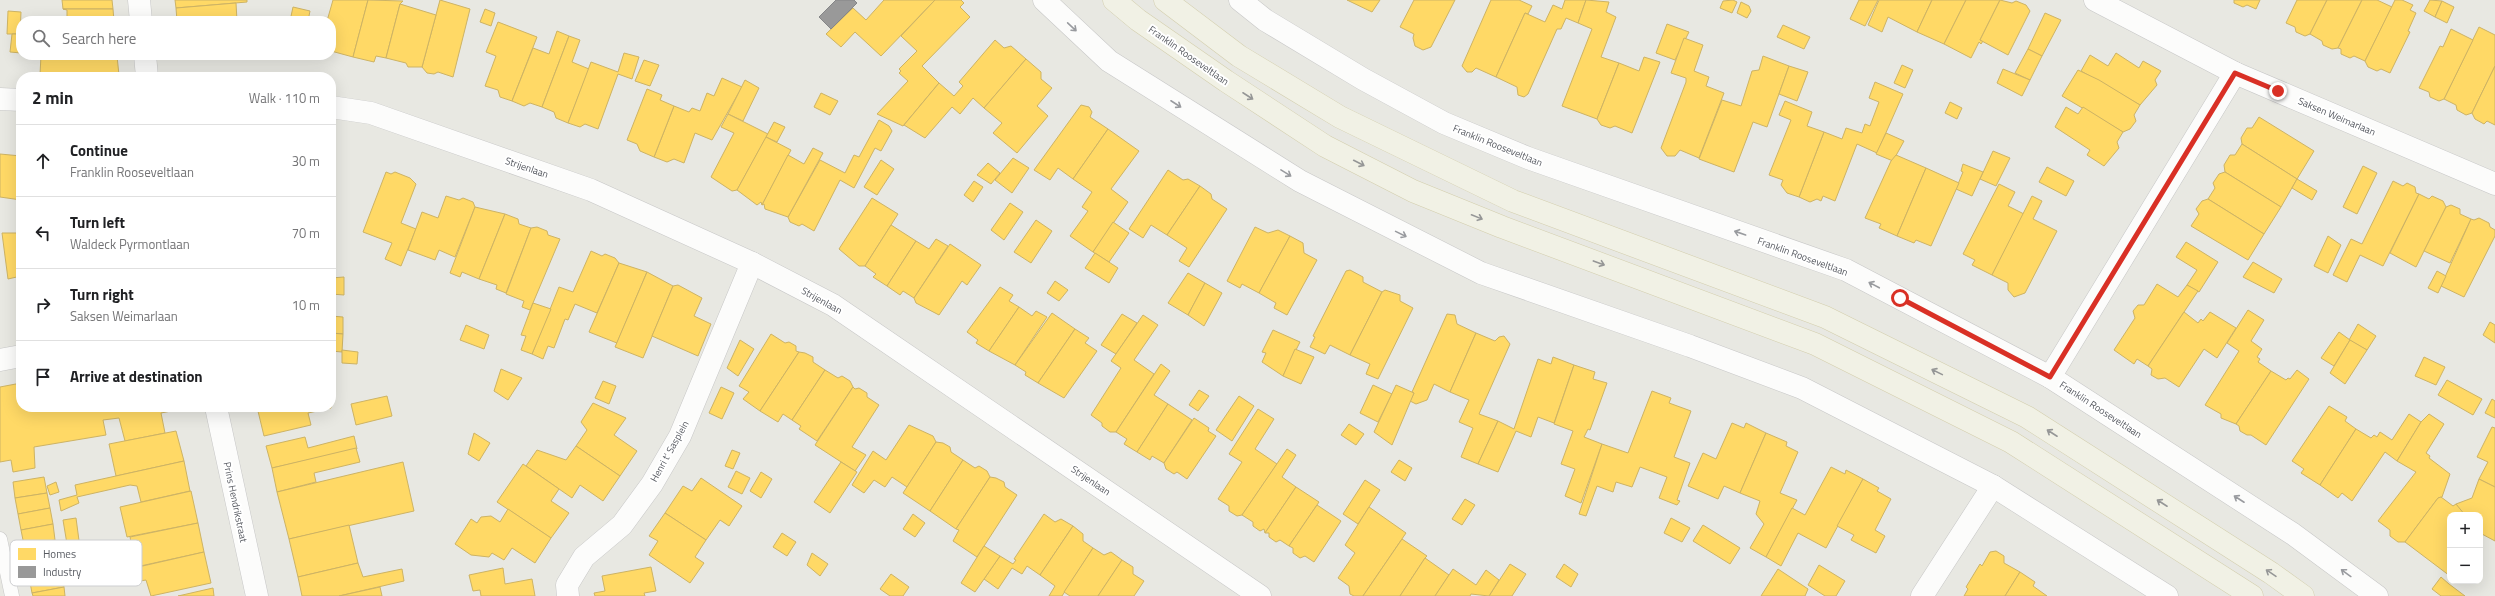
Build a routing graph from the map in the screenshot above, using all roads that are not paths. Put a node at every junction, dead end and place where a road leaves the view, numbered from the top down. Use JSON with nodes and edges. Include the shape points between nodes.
{"nodes":[{"id":1,"x":139,"y":0,"type":"edge"},
{"id":2,"x":1044,"y":0,"type":"edge"},
{"id":3,"x":1114,"y":0,"type":"edge"},
{"id":4,"x":1165,"y":0,"type":"edge"},
{"id":5,"x":1240,"y":0,"type":"edge"},
{"id":6,"x":2096,"y":0,"type":"edge"},
{"id":7,"x":141,"y":16,"type":"edge"},
{"id":8,"x":145,"y":60,"type":"edge"},
{"id":9,"x":147,"y":72,"type":"edge"},
{"id":10,"x":2235,"y":73,"type":"junction"},
{"id":11,"x":0,"y":98,"type":"edge"},
{"id":12,"x":16,"y":100,"type":"edge"},
{"id":13,"x":336,"y":107,"type":"edge"},
{"id":14,"x":2495,"y":184,"type":"edge"},
{"id":15,"x":752,"y":263,"type":"junction"},
{"id":16,"x":16,"y":357,"type":"edge"},
{"id":17,"x":0,"y":360,"type":"edge"},
{"id":18,"x":2050,"y":377,"type":"junction"},
{"id":19,"x":217,"y":412,"type":"edge"},
{"id":20,"x":1993,"y":486,"type":"junction"},
{"id":21,"x":0,"y":539,"type":"edge"},
{"id":22,"x":12,"y":596,"type":"edge"},
{"id":23,"x":257,"y":596,"type":"edge"},
{"id":24,"x":568,"y":596,"type":"edge"},
{"id":25,"x":1260,"y":596,"type":"edge"},
{"id":26,"x":1922,"y":596,"type":"edge"},
{"id":27,"x":2167,"y":596,"type":"edge"},
{"id":28,"x":2252,"y":596,"type":"edge"},
{"id":29,"x":2303,"y":596,"type":"edge"},
{"id":30,"x":2377,"y":596,"type":"edge"}],
"edges":[{"from":1,"to":7,"type":"street"},
{"from":2,"to":20,"type":"street","one_way":true,"via":[[1109,61],[1300,181],[1391,229],[1481,273],[1802,388]]},
{"from":3,"to":28,"type":"main road","name":"Franklin Rooseveltlaan","one_way":true,"via":[[1219,77],[1325,146],[1412,191],[1815,344],[2011,442]]},
{"from":29,"to":4,"type":"main road","one_way":true,"via":[[2027,417],[1825,317],[1513,201],[1340,118],[1239,56]]},
{"from":18,"to":5,"type":"street","name":"Franklin Rooseveltlaan","one_way":true,"via":[[1846,270],[1528,158],[1444,123],[1304,44],[1265,20]]},
{"from":6,"to":10,"type":"street","name":"Saksen Weimarlaan"},
{"from":8,"to":9,"type":"street"},
{"from":10,"to":14,"type":"street","name":"Saksen Weimarlaan"},
{"from":10,"to":18,"type":"street"},
{"from":11,"to":12,"type":"street"},
{"from":13,"to":15,"type":"street","name":"Strijenlaan","via":[[371,113],[592,190]]},
{"from":15,"to":24,"type":"street","name":"Henri t' Sasplein","via":[[680,436],[652,484],[622,525],[584,557],[566,585]]},
{"from":15,"to":25,"type":"street","name":"Strijenlaan","via":[[833,305]]},
{"from":16,"to":17,"type":"street"},
{"from":30,"to":18,"type":"street","name":"Franklin Rooseveltlaan","one_way":true,"via":[[2293,534]]},
{"from":19,"to":23,"type":"street","name":"Prins Hendrikstraat"},
{"from":20,"to":26,"type":"street"},
{"from":20,"to":27,"type":"street"},
{"from":21,"to":22,"type":"lane"}]}
